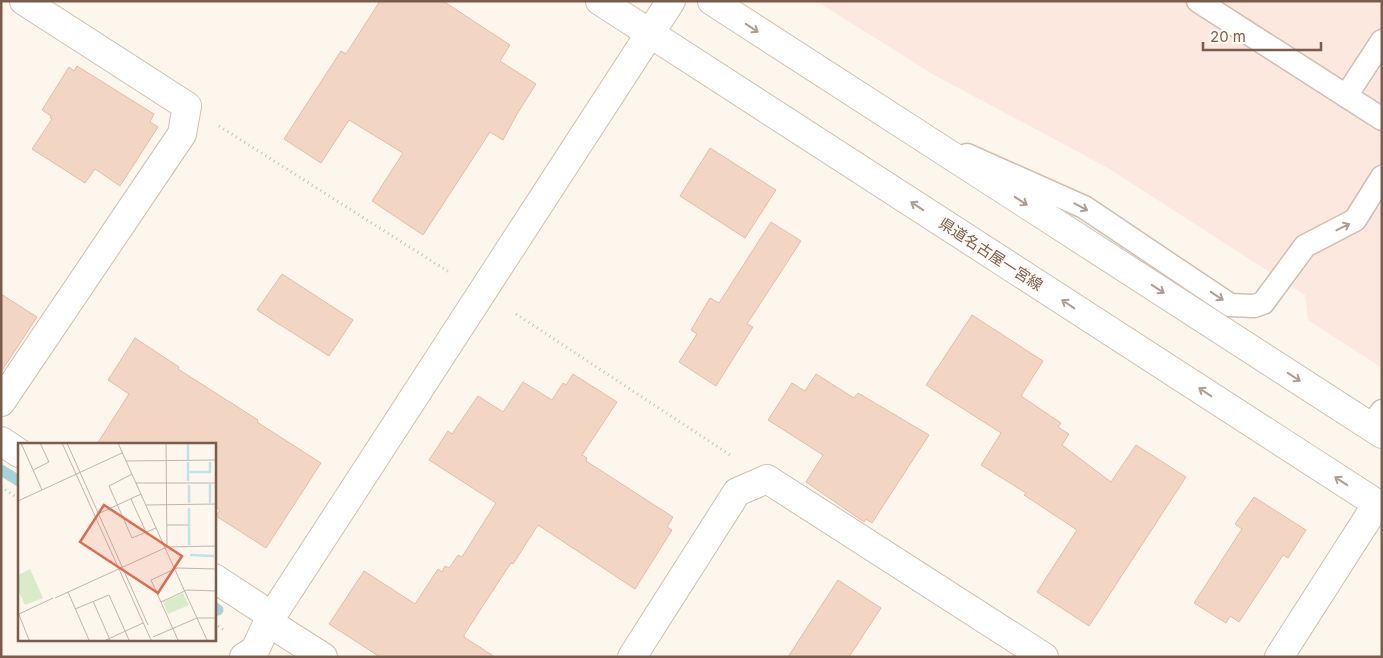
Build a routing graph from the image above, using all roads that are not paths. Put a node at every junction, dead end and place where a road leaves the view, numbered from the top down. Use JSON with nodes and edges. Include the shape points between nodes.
{"nodes":[{"id":1,"x":24,"y":1,"type":"edge"},
{"id":2,"x":600,"y":1,"type":"edge"},
{"id":3,"x":671,"y":1,"type":"edge"},
{"id":4,"x":712,"y":1,"type":"edge"},
{"id":5,"x":1198,"y":1,"type":"edge"},
{"id":6,"x":650,"y":33,"type":"junction"},
{"id":7,"x":1382,"y":41,"type":"edge"},
{"id":8,"x":1346,"y":96,"type":"junction"},
{"id":9,"x":1382,"y":119,"type":"edge"},
{"id":10,"x":909,"y":129,"type":"junction"},
{"id":11,"x":1382,"y":177,"type":"edge"},
{"id":12,"x":1,"y":402,"type":"edge"},
{"id":13,"x":1378,"y":424,"type":"edge"},
{"id":14,"x":1,"y":442,"type":"edge"},
{"id":15,"x":18,"y":452,"type":"edge"},
{"id":16,"x":1379,"y":506,"type":"edge"},
{"id":17,"x":215,"y":579,"type":"edge"},
{"id":18,"x":270,"y":619,"type":"junction"},
{"id":19,"x":253,"y":654,"type":"edge"},
{"id":20,"x":323,"y":657,"type":"edge"},
{"id":21,"x":632,"y":657,"type":"edge"},
{"id":22,"x":1044,"y":657,"type":"edge"},
{"id":23,"x":1279,"y":657,"type":"edge"}],
"edges":[{"from":1,"to":12,"type":"street","via":[[186,106],[182,134]]},
{"from":2,"to":6,"type":"street","name":"県道名古屋一宮線"},
{"from":3,"to":6,"type":"street"},
{"from":4,"to":10,"type":"street","one_way":true},
{"from":5,"to":8,"type":"lane"},
{"from":16,"to":6,"type":"street","name":"県道名古屋一宮線","one_way":true},
{"from":6,"to":18,"type":"street"},
{"from":7,"to":8,"type":"lane"},
{"from":8,"to":9,"type":"lane"},
{"from":10,"to":11,"type":"lane","one_way":true,"via":[[1084,207],[1230,305],[1264,303],[1305,246],[1355,220]]},
{"from":10,"to":13,"type":"street","one_way":true},
{"from":14,"to":15,"type":"street"},
{"from":16,"to":23,"type":"street"},
{"from":17,"to":18,"type":"street"},
{"from":18,"to":19,"type":"street"},
{"from":18,"to":20,"type":"street"},
{"from":21,"to":22,"type":"street","via":[[737,492],[767,479]]}]}
